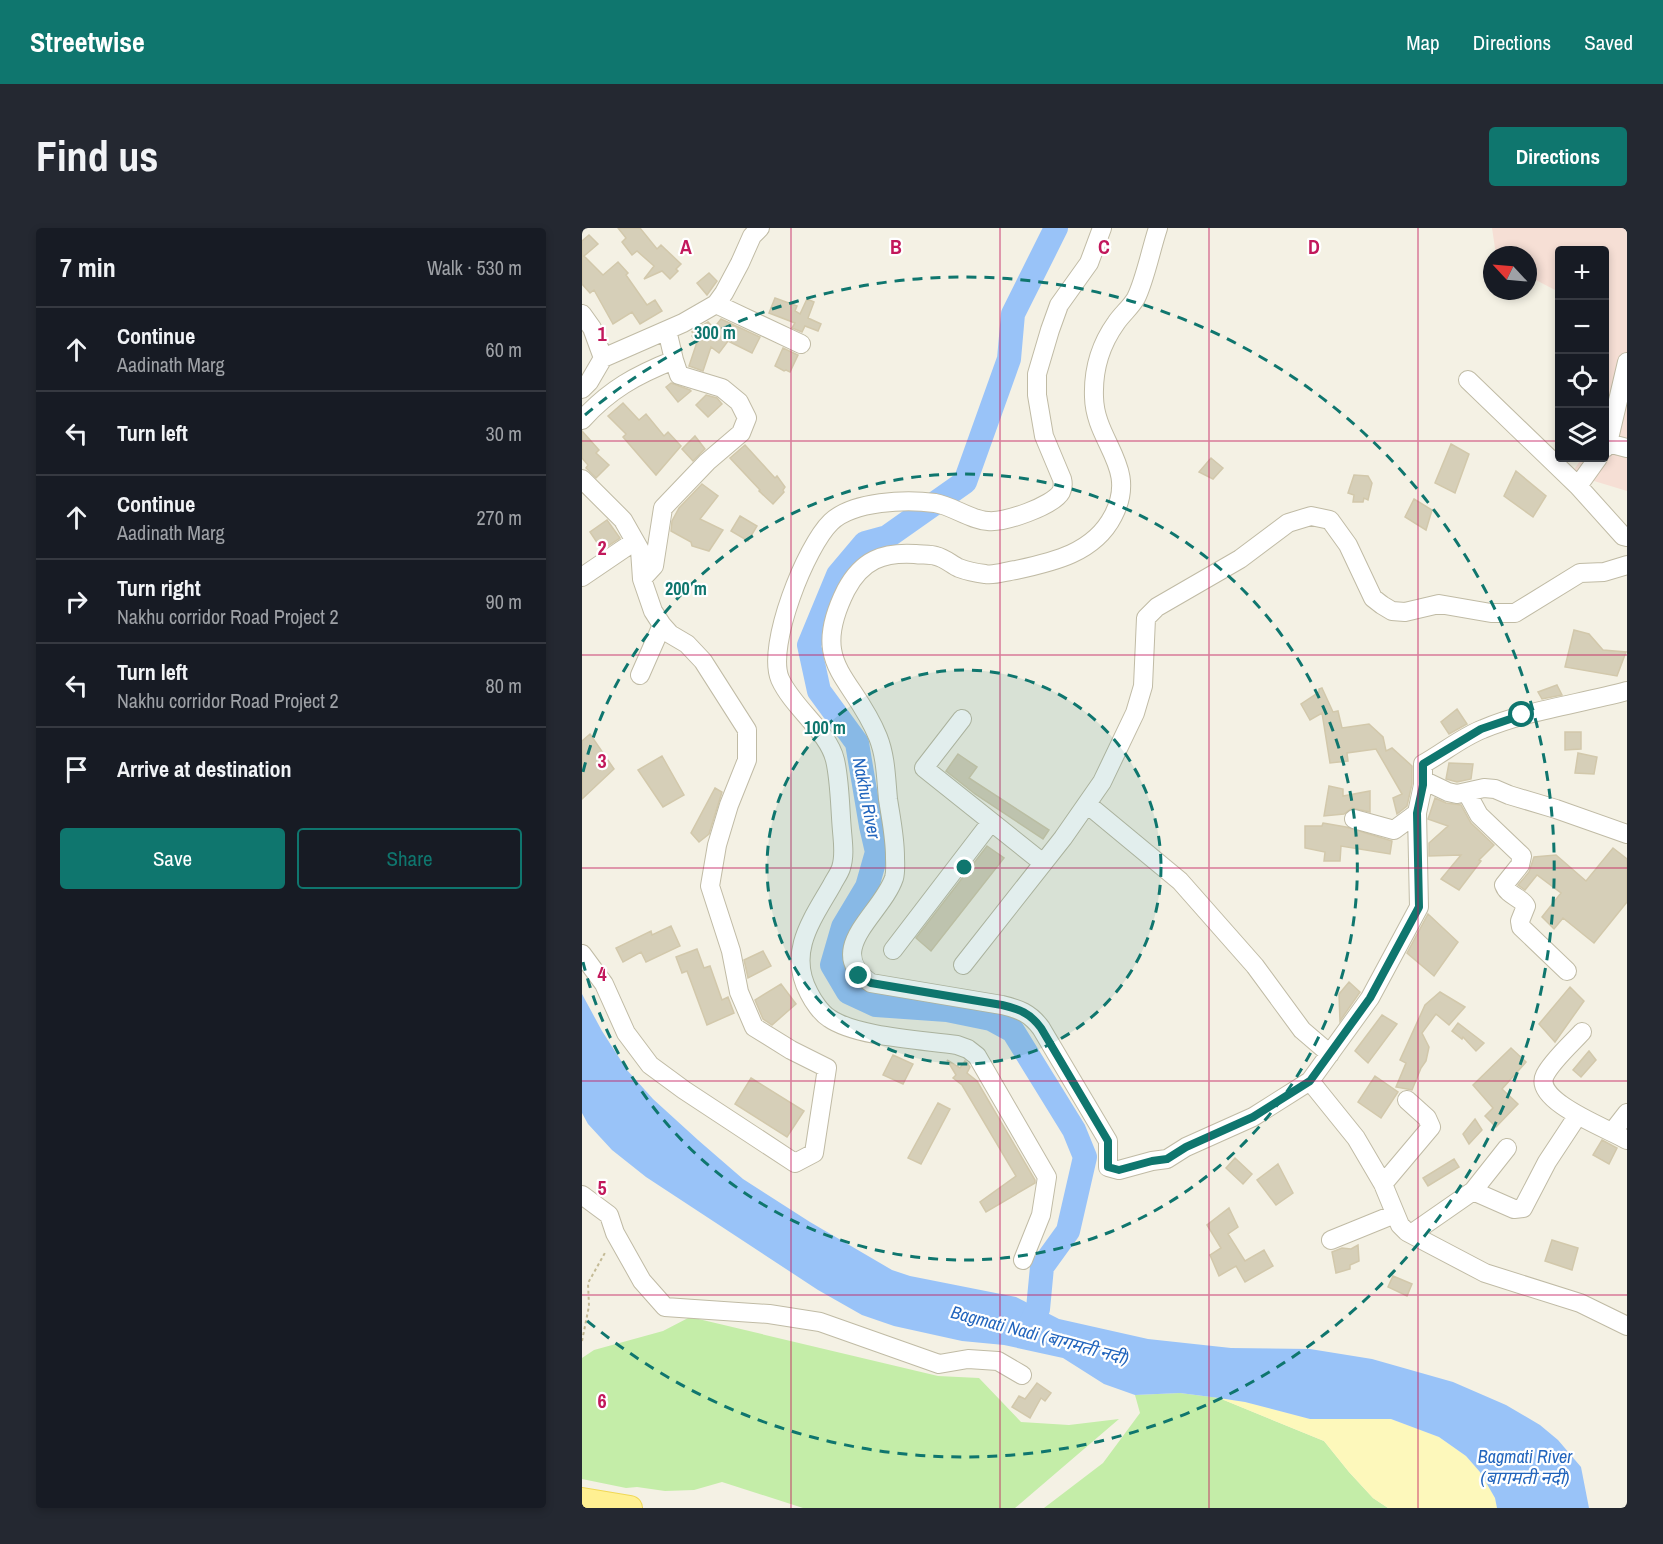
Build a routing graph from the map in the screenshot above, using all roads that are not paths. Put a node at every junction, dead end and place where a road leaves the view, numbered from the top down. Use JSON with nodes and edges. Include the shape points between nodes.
{"nodes":[{"id":1,"x":760,"y":228,"type":"edge"},
{"id":2,"x":1102,"y":228,"type":"edge"},
{"id":3,"x":1158,"y":228,"type":"edge"},
{"id":4,"x":716,"y":304,"type":"junction"},
{"id":5,"x":582,"y":314,"type":"edge"},
{"id":6,"x":667,"y":330,"type":"junction"},
{"id":7,"x":801,"y":344,"type":"dead end"},
{"id":8,"x":603,"y":358,"type":"junction"},
{"id":9,"x":674,"y":360,"type":"junction"},
{"id":10,"x":1626,"y":372,"type":"edge"},
{"id":11,"x":1468,"y":380,"type":"dead end"},
{"id":12,"x":586,"y":386,"type":"edge"},
{"id":13,"x":582,"y":405,"type":"edge"},
{"id":14,"x":582,"y":420,"type":"edge"},
{"id":15,"x":1609,"y":429,"type":"edge"},
{"id":16,"x":1627,"y":448,"type":"edge"},
{"id":17,"x":1609,"y":449,"type":"edge"},
{"id":18,"x":1594,"y":462,"type":"edge"},
{"id":19,"x":582,"y":479,"type":"edge"},
{"id":20,"x":1578,"y":486,"type":"junction"},
{"id":21,"x":1627,"y":537,"type":"edge"},
{"id":22,"x":635,"y":541,"type":"junction"},
{"id":23,"x":1627,"y":565,"type":"edge"},
{"id":24,"x":582,"y":576,"type":"edge"},
{"id":25,"x":642,"y":579,"type":"junction"},
{"id":26,"x":662,"y":625,"type":"junction"},
{"id":27,"x":640,"y":675,"type":"dead end"},
{"id":28,"x":1627,"y":691,"type":"edge"},
{"id":29,"x":962,"y":719,"type":"dead end"},
{"id":30,"x":1423,"y":783,"type":"junction"},
{"id":31,"x":1467,"y":793,"type":"junction"},
{"id":32,"x":1087,"y":804,"type":"junction"},
{"id":33,"x":1417,"y":813,"type":"junction"},
{"id":34,"x":1354,"y":819,"type":"dead end"},
{"id":35,"x":991,"y":822,"type":"junction"},
{"id":36,"x":1627,"y":834,"type":"edge"},
{"id":37,"x":1043,"y":863,"type":"junction"},
{"id":38,"x":893,"y":950,"type":"dead end"},
{"id":39,"x":582,"y":954,"type":"edge"},
{"id":40,"x":963,"y":965,"type":"dead end"},
{"id":41,"x":1567,"y":971,"type":"dead end"},
{"id":42,"x":1582,"y":1032,"type":"dead end"},
{"id":43,"x":1330,"y":1054,"type":"junction"},
{"id":44,"x":1310,"y":1081,"type":"junction"},
{"id":45,"x":1407,"y":1100,"type":"dead end"},
{"id":46,"x":1627,"y":1113,"type":"edge"},
{"id":47,"x":1578,"y":1115,"type":"junction"},
{"id":48,"x":1620,"y":1136,"type":"edge"},
{"id":49,"x":1507,"y":1149,"type":"dead end"},
{"id":50,"x":1383,"y":1185,"type":"junction"},
{"id":51,"x":1473,"y":1191,"type":"junction"},
{"id":52,"x":582,"y":1195,"type":"edge"},
{"id":53,"x":1395,"y":1215,"type":"junction"},
{"id":54,"x":1407,"y":1232,"type":"junction"},
{"id":55,"x":1331,"y":1240,"type":"dead end"},
{"id":56,"x":1023,"y":1260,"type":"dead end"},
{"id":57,"x":1627,"y":1326,"type":"edge"},
{"id":58,"x":1022,"y":1375,"type":"dead end"},
{"id":59,"x":582,"y":1500,"type":"edge"},
{"id":60,"x":630,"y":1508,"type":"edge"}],
"edges":[{"from":1,"to":4,"type":"street"},
{"from":2,"to":56,"type":"street","via":[[1089,263],[1059,305],[1037,374],[1044,436],[1062,479],[1060,494],[1047,504],[990,522],[935,503],[870,503],[848,511],[831,522],[813,549],[790,599],[777,650],[779,677],[835,760],[844,850],[841,869],[801,945],[800,971],[809,993],[829,1018],[854,1030],[957,1045],[977,1056],[1047,1177],[1041,1215]]},
{"from":3,"to":44,"type":"street","via":[[1136,298],[1115,325],[1097,359],[1094,397],[1098,422],[1121,469],[1122,491],[1113,516],[1095,540],[1071,555],[989,575],[959,568],[937,556],[898,553],[876,558],[859,569],[836,612],[830,644],[842,679],[879,739],[895,835],[895,876],[856,938],[852,964],[859,976],[871,983],[1002,1005],[1033,1017],[1108,1141],[1108,1167],[1119,1170],[1167,1159],[1253,1117]]},
{"from":4,"to":6,"type":"street"},
{"from":4,"to":7,"type":"street"},
{"from":5,"to":8,"type":"street"},
{"from":6,"to":8,"type":"street"},
{"from":6,"to":9,"type":"street"},
{"from":8,"to":12,"type":"street"},
{"from":9,"to":14,"type":"street","via":[[634,377],[599,401]]},
{"from":9,"to":25,"type":"street","via":[[679,375],[733,395],[747,418],[741,433],[663,508],[654,566]]},
{"from":10,"to":15,"type":"street"},
{"from":11,"to":20,"type":"street"},
{"from":12,"to":13,"type":"street"},
{"from":16,"to":17,"type":"street"},
{"from":18,"to":20,"type":"street"},
{"from":19,"to":22,"type":"street","via":[[623,520]]},
{"from":20,"to":21,"type":"street"},
{"from":22,"to":24,"type":"street"},
{"from":22,"to":25,"type":"street","via":[[640,550]]},
{"from":23,"to":32,"type":"street","via":[[1604,572],[1580,573],[1515,613],[1439,604],[1392,611],[1373,598],[1348,544],[1330,520],[1311,516],[1288,523],[1240,559],[1157,607],[1146,618],[1143,686],[1135,713],[1102,782]]},
{"from":25,"to":26,"type":"street"},
{"from":26,"to":27,"type":"street"},
{"from":26,"to":39,"type":"street","via":[[703,661],[747,730],[747,760],[717,845],[710,886],[731,951],[739,992],[754,1027],[827,1068],[814,1153],[795,1163],[650,1065],[626,1033],[604,984]]},
{"from":28,"to":30,"type":"street","via":[[1522,715],[1481,729],[1423,764]]},
{"from":29,"to":35,"type":"street","via":[[924,768]]},
{"from":30,"to":31,"type":"street","via":[[1448,792]]},
{"from":30,"to":33,"type":"street"},
{"from":31,"to":36,"type":"street","via":[[1495,789]]},
{"from":31,"to":41,"type":"street","via":[[1479,815],[1522,856],[1520,865],[1504,885],[1526,906],[1521,927]]},
{"from":32,"to":37,"type":"street"},
{"from":32,"to":43,"type":"street","via":[[1180,881],[1255,966],[1302,1030]]},
{"from":33,"to":34,"type":"street","via":[[1394,830]]},
{"from":33,"to":43,"type":"street","via":[[1419,907],[1370,998]]},
{"from":35,"to":37,"type":"street"},
{"from":35,"to":38,"type":"street"},
{"from":37,"to":40,"type":"street"},
{"from":42,"to":47,"type":"street","via":[[1546,1074],[1543,1083],[1545,1091]]},
{"from":43,"to":44,"type":"street"},
{"from":44,"to":50,"type":"street","via":[[1356,1138]]},
{"from":45,"to":50,"type":"street","via":[[1431,1127]]},
{"from":46,"to":48,"type":"street"},
{"from":47,"to":48,"type":"street"},
{"from":47,"to":51,"type":"street","via":[[1523,1208],[1514,1209]]},
{"from":49,"to":51,"type":"street"},
{"from":50,"to":53,"type":"street"},
{"from":51,"to":54,"type":"street","via":[[1414,1232]]},
{"from":52,"to":58,"type":"street","via":[[609,1215],[642,1281],[665,1307],[770,1314],[820,1322],[939,1364],[968,1359],[998,1361]]},
{"from":53,"to":54,"type":"street"},
{"from":53,"to":55,"type":"street"},
{"from":54,"to":57,"type":"street","via":[[1485,1273],[1580,1303]]},
{"from":59,"to":60,"type":"main road"}]}
